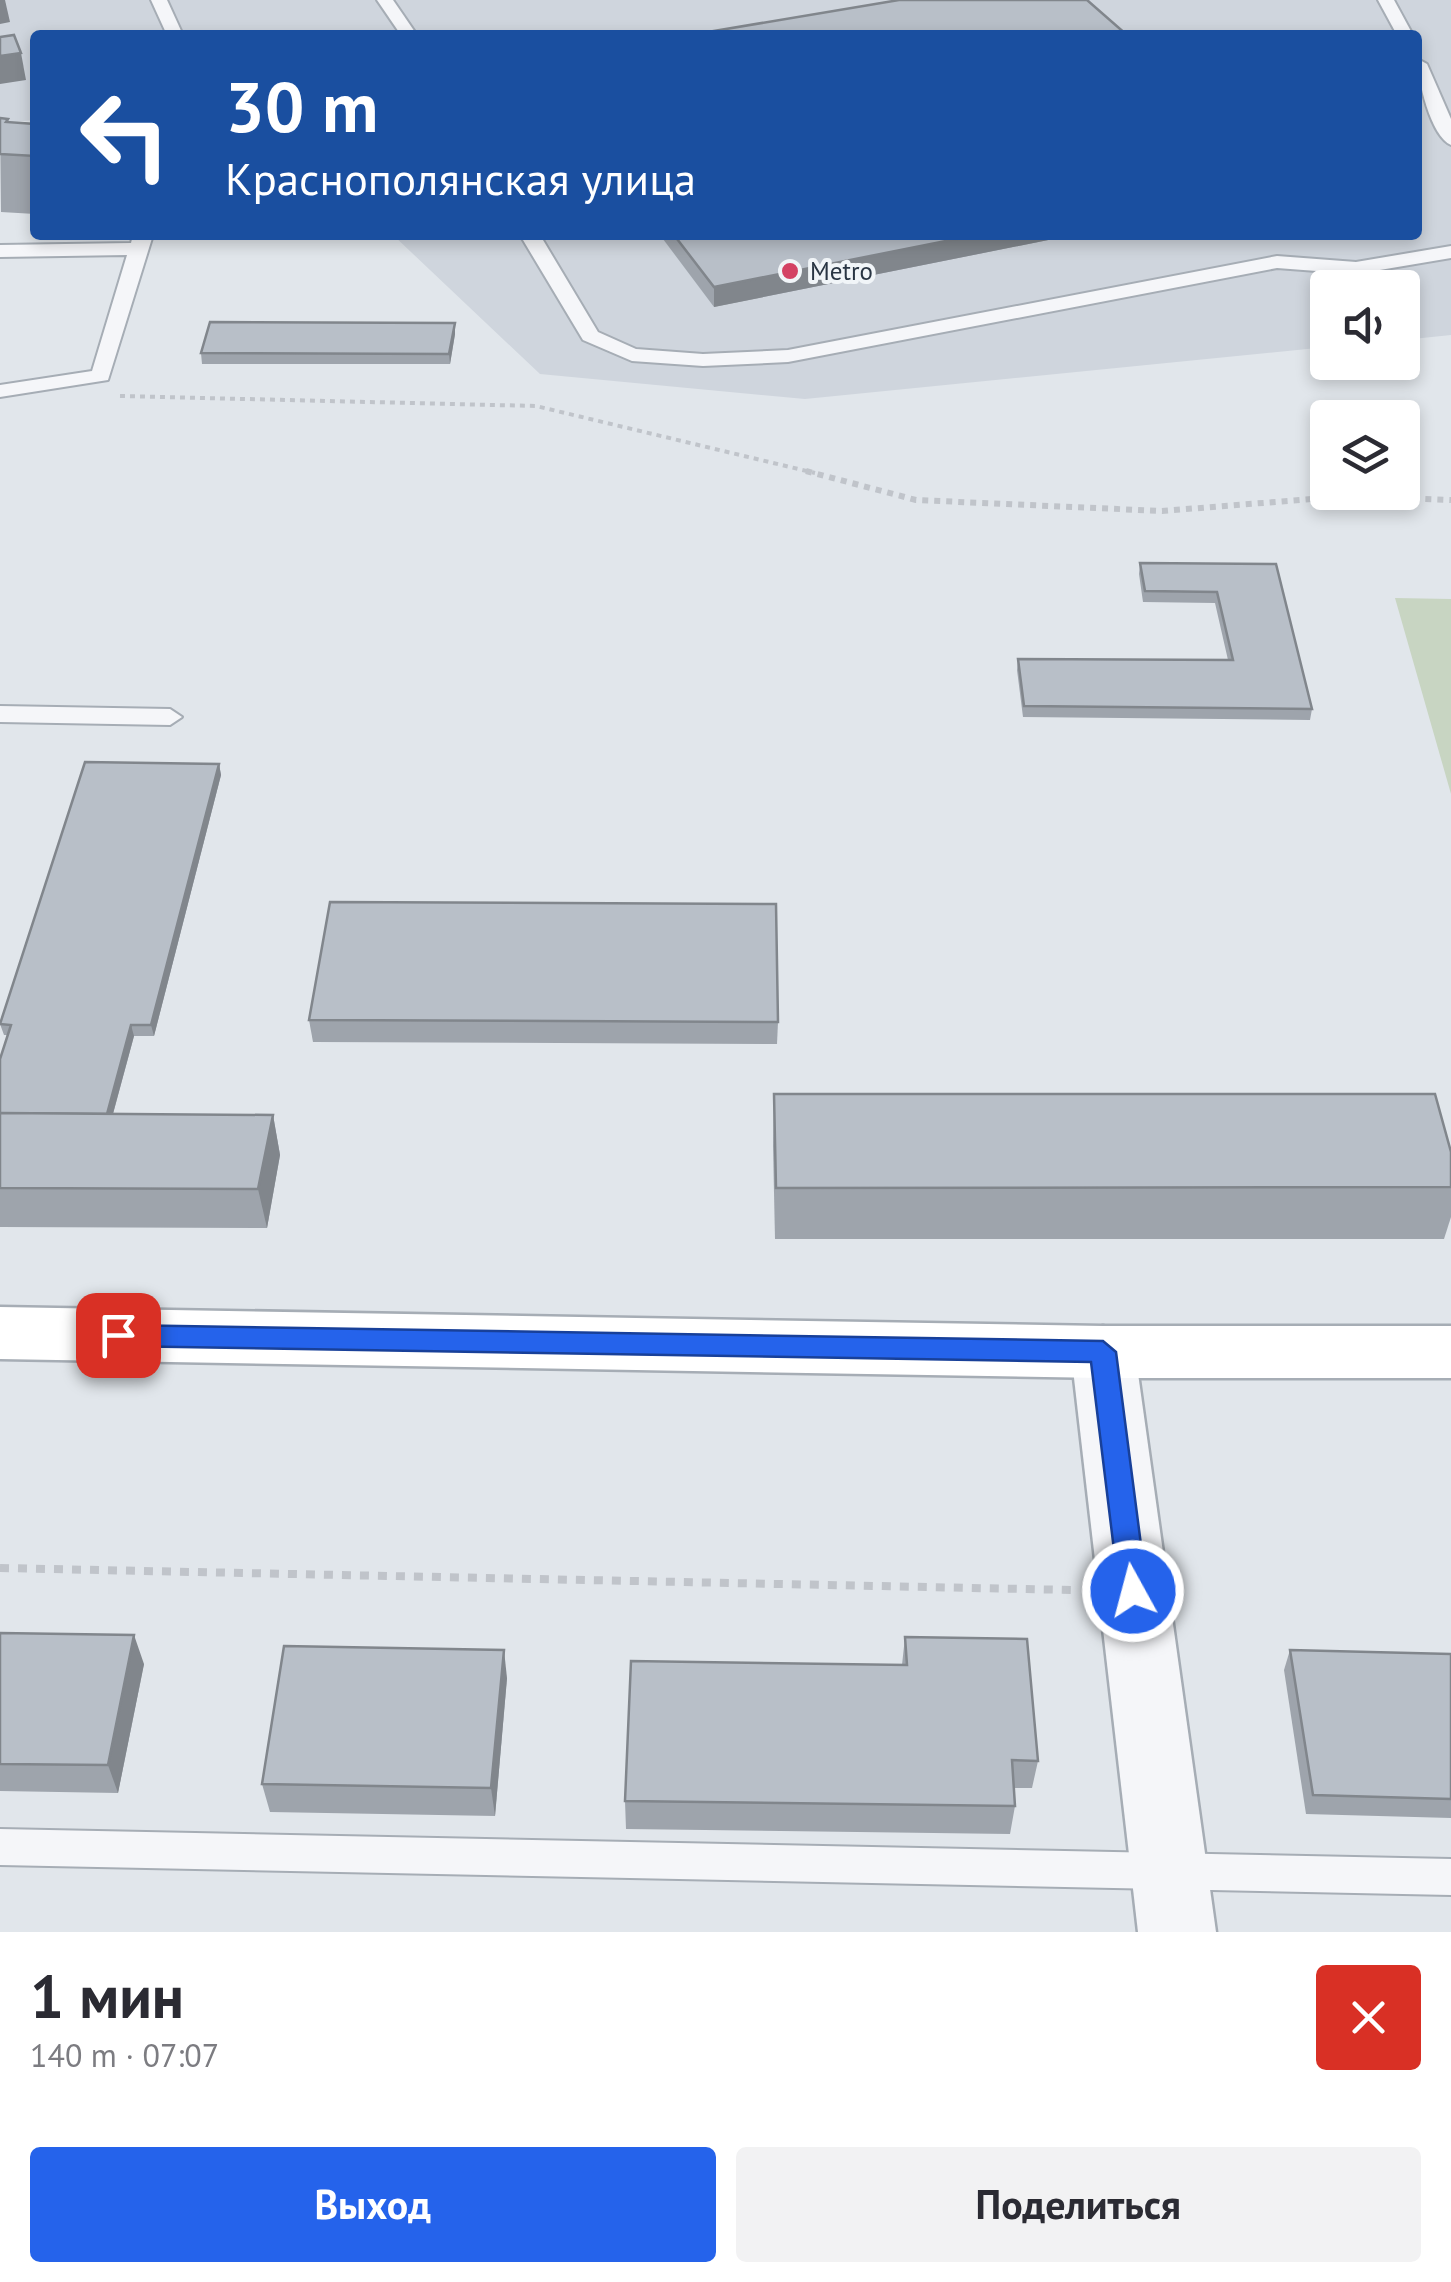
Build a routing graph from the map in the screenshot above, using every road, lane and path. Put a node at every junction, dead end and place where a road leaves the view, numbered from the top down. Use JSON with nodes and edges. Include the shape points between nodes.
{"nodes":[{"id":1,"x":159,"y":0,"type":"edge"},
{"id":2,"x":386,"y":0,"type":"edge"},
{"id":3,"x":1386,"y":0,"type":"edge"},
{"id":4,"x":173,"y":30,"type":"edge"},
{"id":5,"x":405,"y":30,"type":"edge"},
{"id":6,"x":1402,"y":30,"type":"edge"},
{"id":7,"x":1422,"y":73,"type":"edge"},
{"id":8,"x":1451,"y":140,"type":"edge"},
{"id":9,"x":533,"y":240,"type":"edge"},
{"id":10,"x":141,"y":242,"type":"edge"},
{"id":11,"x":0,"y":251,"type":"edge"},
{"id":12,"x":1451,"y":252,"type":"edge"},
{"id":13,"x":101,"y":376,"type":"junction"},
{"id":14,"x":0,"y":390,"type":"edge"},
{"id":15,"x":1451,"y":500,"type":"edge"},
{"id":16,"x":0,"y":714,"type":"edge"},
{"id":17,"x":170,"y":718,"type":"dead end"},
{"id":18,"x":0,"y":1333,"type":"edge"},
{"id":19,"x":1103,"y":1352,"type":"junction"},
{"id":20,"x":1451,"y":1352,"type":"edge"},
{"id":21,"x":0,"y":1568,"type":"edge"},
{"id":22,"x":1133,"y":1591,"type":"junction"},
{"id":23,"x":0,"y":1847,"type":"edge"},
{"id":24,"x":1451,"y":1877,"type":"edge"},
{"id":25,"x":1173,"y":1901,"type":"edge"}],
"edges":[{"from":1,"to":4,"type":"lane"},
{"from":2,"to":5,"type":"lane"},
{"from":3,"to":6,"type":"lane"},
{"from":7,"to":8,"type":"lane"},
{"from":9,"to":12,"type":"lane","via":[[590,336],[632,355],[703,360],[788,356],[1276,262],[1356,268]]},
{"from":10,"to":11,"type":"lane"},
{"from":10,"to":13,"type":"lane"},
{"from":13,"to":14,"type":"lane"},
{"from":13,"to":15,"type":"path","via":[[122,398],[536,406],[916,500],[1162,511],[1350,496]]},
{"from":16,"to":17,"type":"lane"},
{"from":18,"to":19,"type":"main road"},
{"from":19,"to":20,"type":"main road"},
{"from":19,"to":22,"type":"street"},
{"from":21,"to":22,"type":"path"},
{"from":22,"to":25,"type":"street"},
{"from":23,"to":25,"type":"lane"},
{"from":24,"to":25,"type":"lane"}]}
